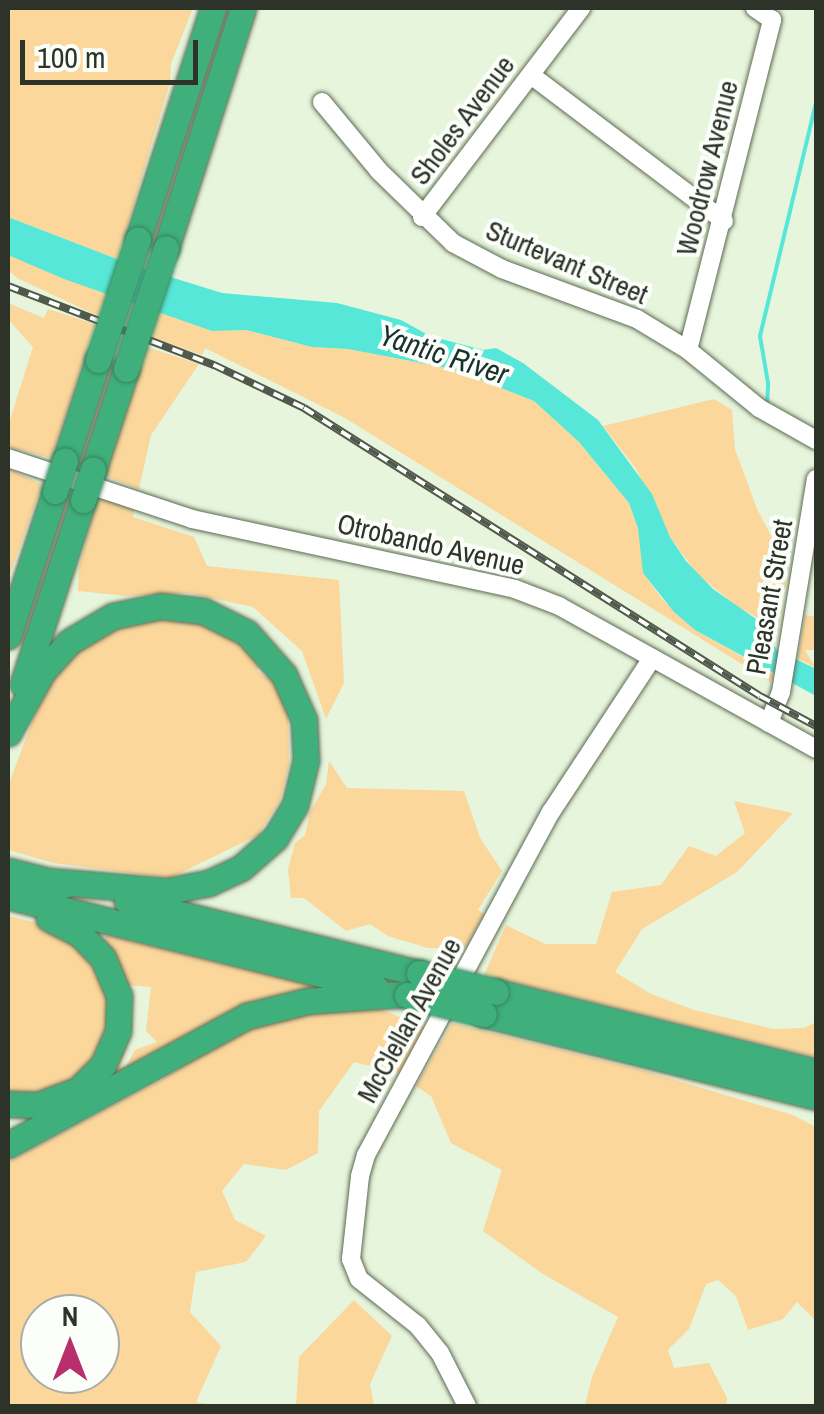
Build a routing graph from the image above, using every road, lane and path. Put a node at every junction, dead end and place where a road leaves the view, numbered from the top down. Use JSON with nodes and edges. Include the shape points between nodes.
{"nodes":[{"id":1,"x":213,"y":8,"type":"edge"},
{"id":2,"x":580,"y":8,"type":"edge"},
{"id":3,"x":755,"y":8,"type":"edge"},
{"id":4,"x":244,"y":14,"type":"edge"},
{"id":5,"x":530,"y":75,"type":"junction"},
{"id":6,"x":322,"y":102,"type":"dead end"},
{"id":7,"x":422,"y":217,"type":"junction"},
{"id":8,"x":724,"y":221,"type":"junction"},
{"id":9,"x":688,"y":350,"type":"junction"},
{"id":10,"x":816,"y":440,"type":"edge"},
{"id":11,"x":8,"y":458,"type":"edge"},
{"id":12,"x":816,"y":479,"type":"edge"},
{"id":13,"x":8,"y":636,"type":"edge"},
{"id":14,"x":652,"y":658,"type":"junction"},
{"id":15,"x":769,"y":723,"type":"junction"},
{"id":16,"x":8,"y":733,"type":"edge"},
{"id":17,"x":816,"y":749,"type":"edge"},
{"id":18,"x":8,"y":871,"type":"edge"},
{"id":19,"x":47,"y":881,"type":"junction"},
{"id":20,"x":8,"y":898,"type":"edge"},
{"id":21,"x":410,"y":988,"type":"junction"},
{"id":22,"x":490,"y":1003,"type":"junction"},
{"id":23,"x":816,"y":1072,"type":"edge"},
{"id":24,"x":816,"y":1097,"type":"edge"},
{"id":25,"x":8,"y":1104,"type":"edge"},
{"id":26,"x":8,"y":1145,"type":"edge"},
{"id":27,"x":467,"y":1406,"type":"edge"}],
"edges":[{"from":1,"to":13,"type":"highway","bridge":true},
{"from":2,"to":5,"type":"street","name":"Sholes Avenue"},
{"from":3,"to":8,"type":"street","name":"Woodrow Avenue","via":[[772,20]]},
{"from":4,"to":16,"type":"highway","bridge":true},
{"from":5,"to":7,"type":"street","name":"Sholes Avenue"},
{"from":5,"to":8,"type":"street"},
{"from":6,"to":7,"type":"street","name":"Sturtevant Street"},
{"from":7,"to":9,"type":"street","name":"Sturtevant Street","via":[[502,269],[638,319]]},
{"from":8,"to":9,"type":"street","name":"Woodrow Avenue"},
{"from":9,"to":10,"type":"street","name":"Sturtevant Street","via":[[764,411]]},
{"from":11,"to":14,"type":"street","name":"Otrobando Avenue","via":[[192,519],[515,589]]},
{"from":12,"to":15,"type":"street","name":"Pleasant Street","via":[[782,684]]},
{"from":14,"to":15,"type":"street","name":"Otrobando Avenue"},
{"from":14,"to":27,"type":"street","name":"McClellan Avenue","via":[[551,812],[360,1176],[351,1259],[359,1278],[416,1324],[440,1353]]},
{"from":15,"to":17,"type":"street","name":"Otrobando Avenue"},
{"from":16,"to":19,"type":"highway","via":[[43,671],[69,642],[113,616],[161,606],[204,612],[247,633],[277,664],[300,708],[306,760],[295,805],[275,838],[241,868],[167,891]]},
{"from":18,"to":19,"type":"highway"},
{"from":19,"to":21,"type":"highway"},
{"from":20,"to":21,"type":"highway"},
{"from":20,"to":25,"type":"highway","via":[[93,946],[114,980],[120,1012],[110,1054],[87,1083],[44,1104]]},
{"from":21,"to":22,"type":"highway","bridge":true},
{"from":21,"to":26,"type":"highway","via":[[307,1000],[247,1016]]},
{"from":22,"to":23,"type":"highway"},
{"from":22,"to":24,"type":"highway"}]}
